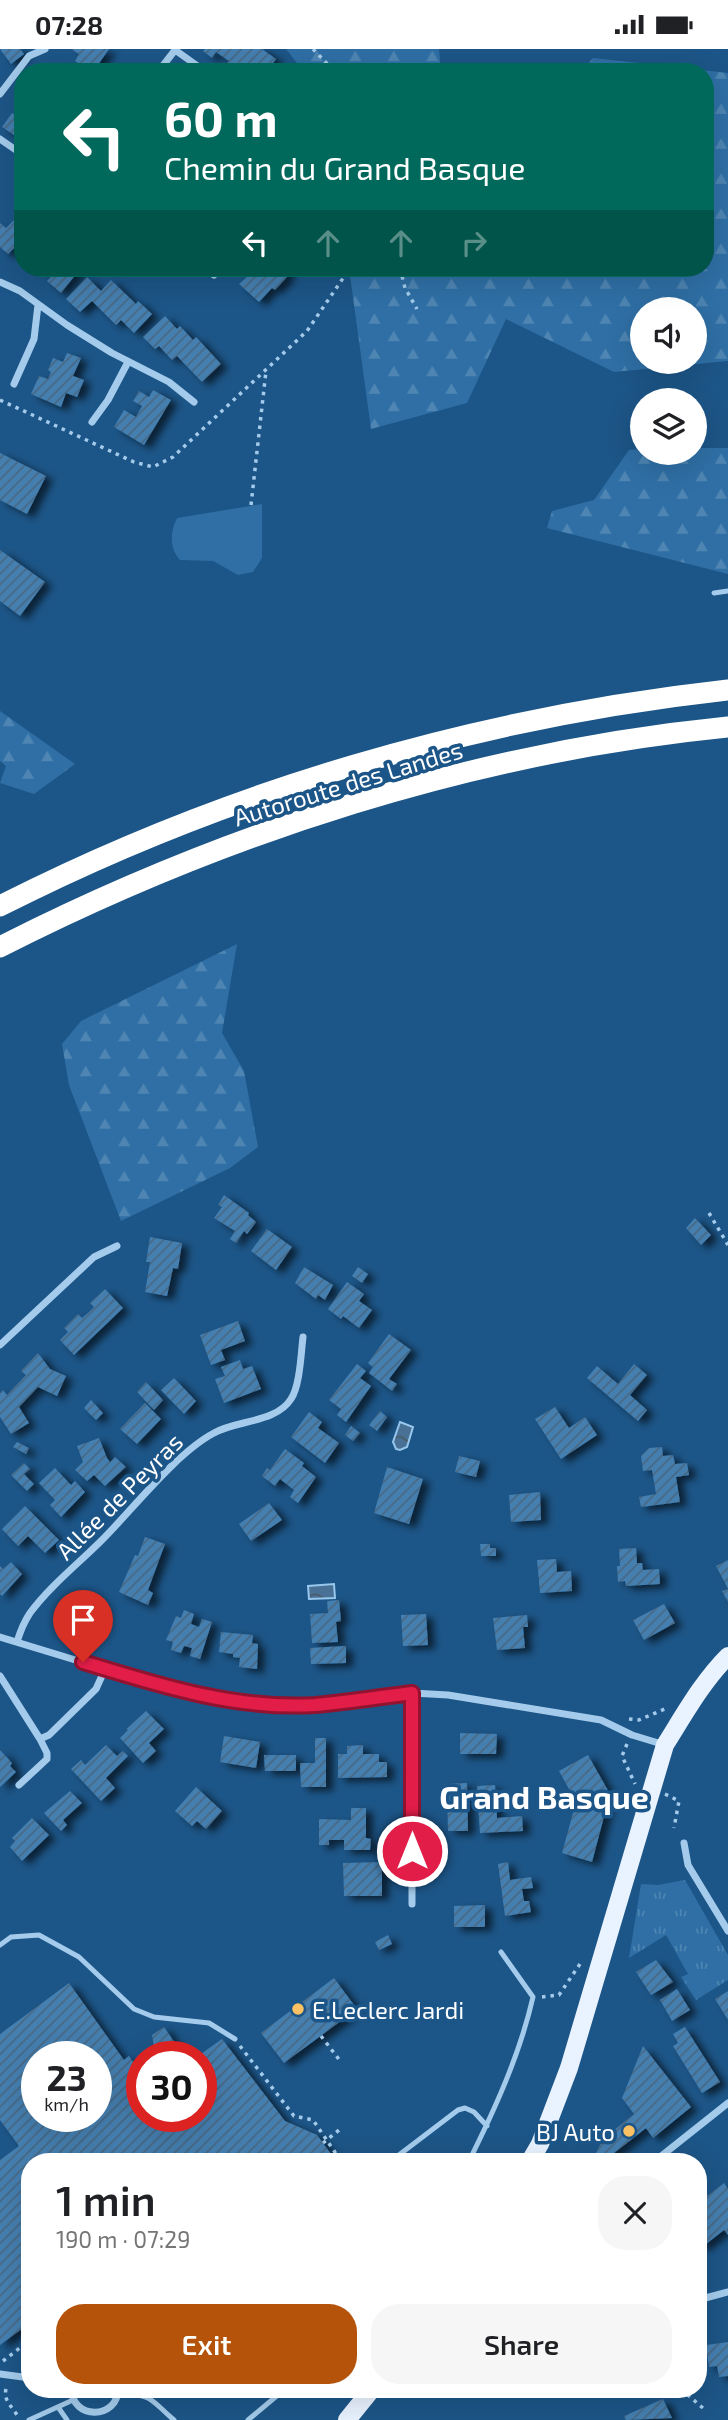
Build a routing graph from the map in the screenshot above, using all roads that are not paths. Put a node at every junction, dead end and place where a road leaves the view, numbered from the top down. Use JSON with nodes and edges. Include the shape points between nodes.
{"nodes":[{"id":1,"x":45,"y":49,"type":"edge"},
{"id":2,"x":24,"y":63,"type":"edge"},
{"id":3,"x":165,"y":63,"type":"edge"},
{"id":4,"x":193,"y":63,"type":"edge"},
{"id":5,"x":14,"y":76,"type":"edge"},
{"id":6,"x":0,"y":94,"type":"edge"},
{"id":7,"x":0,"y":282,"type":"edge"},
{"id":8,"x":38,"y":305,"type":"junction"},
{"id":9,"x":128,"y":362,"type":"junction"},
{"id":10,"x":14,"y":384,"type":"dead end"},
{"id":11,"x":194,"y":402,"type":"dead end"},
{"id":12,"x":92,"y":422,"type":"dead end"},
{"id":13,"x":728,"y":591,"type":"edge"},
{"id":14,"x":714,"y":593,"type":"dead end"},
{"id":15,"x":728,"y":690,"type":"edge"},
{"id":16,"x":728,"y":727,"type":"edge"},
{"id":17,"x":0,"y":906,"type":"edge"},
{"id":18,"x":0,"y":947,"type":"edge"},
{"id":19,"x":117,"y":1246,"type":"dead end"},
{"id":20,"x":303,"y":1336,"type":"dead end"},
{"id":21,"x":0,"y":1345,"type":"edge"},
{"id":22,"x":0,"y":1637,"type":"edge"},
{"id":23,"x":17,"y":1642,"type":"junction"},
{"id":24,"x":728,"y":1656,"type":"edge"},
{"id":25,"x":105,"y":1669,"type":"junction"},
{"id":26,"x":0,"y":1676,"type":"edge"},
{"id":27,"x":412,"y":1693,"type":"junction"},
{"id":28,"x":40,"y":1739,"type":"junction"},
{"id":29,"x":665,"y":1745,"type":"junction"},
{"id":30,"x":19,"y":1785,"type":"dead end"},
{"id":31,"x":684,"y":1843,"type":"dead end"},
{"id":32,"x":412,"y":1904,"type":"dead end"},
{"id":33,"x":728,"y":1931,"type":"edge"},
{"id":34,"x":0,"y":1945,"type":"edge"},
{"id":35,"x":501,"y":1952,"type":"dead end"},
{"id":36,"x":235,"y":2039,"type":"road end"},
{"id":37,"x":728,"y":2103,"type":"edge"},
{"id":38,"x":487,"y":2126,"type":"junction"},
{"id":39,"x":402,"y":2153,"type":"edge"},
{"id":40,"x":473,"y":2153,"type":"edge"},
{"id":41,"x":535,"y":2153,"type":"edge"},
{"id":42,"x":665,"y":2153,"type":"edge"},
{"id":43,"x":728,"y":2292,"type":"edge"},
{"id":44,"x":707,"y":2298,"type":"edge"},
{"id":45,"x":2,"y":2371,"type":"edge"},
{"id":46,"x":21,"y":2376,"type":"edge"},
{"id":47,"x":116,"y":2398,"type":"edge"},
{"id":48,"x":150,"y":2398,"type":"edge"},
{"id":49,"x":274,"y":2398,"type":"edge"},
{"id":50,"x":365,"y":2398,"type":"edge"},
{"id":51,"x":367,"y":2398,"type":"edge"},
{"id":52,"x":73,"y":2400,"type":"joint"},
{"id":53,"x":359,"y":2405,"type":"junction"},
{"id":54,"x":58,"y":2407,"type":"junction"},
{"id":55,"x":106,"y":2417,"type":"edge"},
{"id":56,"x":29,"y":2420,"type":"edge"},
{"id":57,"x":67,"y":2420,"type":"edge"},
{"id":58,"x":174,"y":2420,"type":"edge"},
{"id":59,"x":248,"y":2420,"type":"edge"},
{"id":60,"x":347,"y":2420,"type":"edge"}],
"edges":[{"from":1,"to":2,"type":"street"},
{"from":3,"to":4,"type":"street","via":[[175,50]]},
{"from":5,"to":6,"type":"street"},
{"from":7,"to":8,"type":"street"},
{"from":8,"to":9,"type":"street"},
{"from":8,"to":10,"type":"street","via":[[34,339]]},
{"from":9,"to":11,"type":"street","via":[[169,382]]},
{"from":9,"to":12,"type":"street"},
{"from":13,"to":14,"type":"lane"},
{"from":15,"to":17,"type":"highway","name":"Autoroute des Landes","via":[[515,723],[323,774],[132,844]]},
{"from":16,"to":18,"type":"highway","name":"Autoroute des Landes","via":[[512,762],[347,806],[125,888]]},
{"from":19,"to":21,"type":"street","via":[[94,1257]]},
{"from":20,"to":23,"type":"street","name":"Allée de Peyras","via":[[291,1400],[269,1415],[214,1432],[182,1456],[41,1600]]},
{"from":22,"to":23,"type":"street"},
{"from":23,"to":25,"type":"street"},
{"from":24,"to":29,"type":"main road"},
{"from":25,"to":27,"type":"street","via":[[226,1701],[270,1705],[314,1705]]},
{"from":25,"to":28,"type":"street","via":[[96,1689]]},
{"from":26,"to":28,"type":"street"},
{"from":27,"to":29,"type":"street","via":[[601,1720]]},
{"from":27,"to":32,"type":"street"},
{"from":28,"to":30,"type":"street","via":[[47,1759]]},
{"from":29,"to":41,"type":"main road","via":[[569,2068]]},
{"from":31,"to":33,"type":"street","via":[[688,1865]]},
{"from":34,"to":36,"type":"lane","via":[[11,1937],[39,1935],[79,1957],[134,2009],[154,2017],[209,2024]]},
{"from":35,"to":38,"type":"lane","via":[[533,1997]]},
{"from":37,"to":42,"type":"street"},
{"from":38,"to":39,"type":"lane","via":[[474,2112],[458,2110]]},
{"from":38,"to":40,"type":"lane"},
{"from":43,"to":44,"type":"street"},
{"from":45,"to":46,"type":"street"},
{"from":47,"to":55,"type":"street"},
{"from":48,"to":58,"type":"lane"},
{"from":49,"to":59,"type":"lane"},
{"from":50,"to":53,"type":"main road"},
{"from":51,"to":53,"type":"street"},
{"from":52,"to":54,"type":"lane"},
{"from":52,"to":55,"type":"street","via":[[90,2415]]},
{"from":53,"to":60,"type":"main road"},
{"from":54,"to":56,"type":"lane"},
{"from":54,"to":57,"type":"lane"}]}
